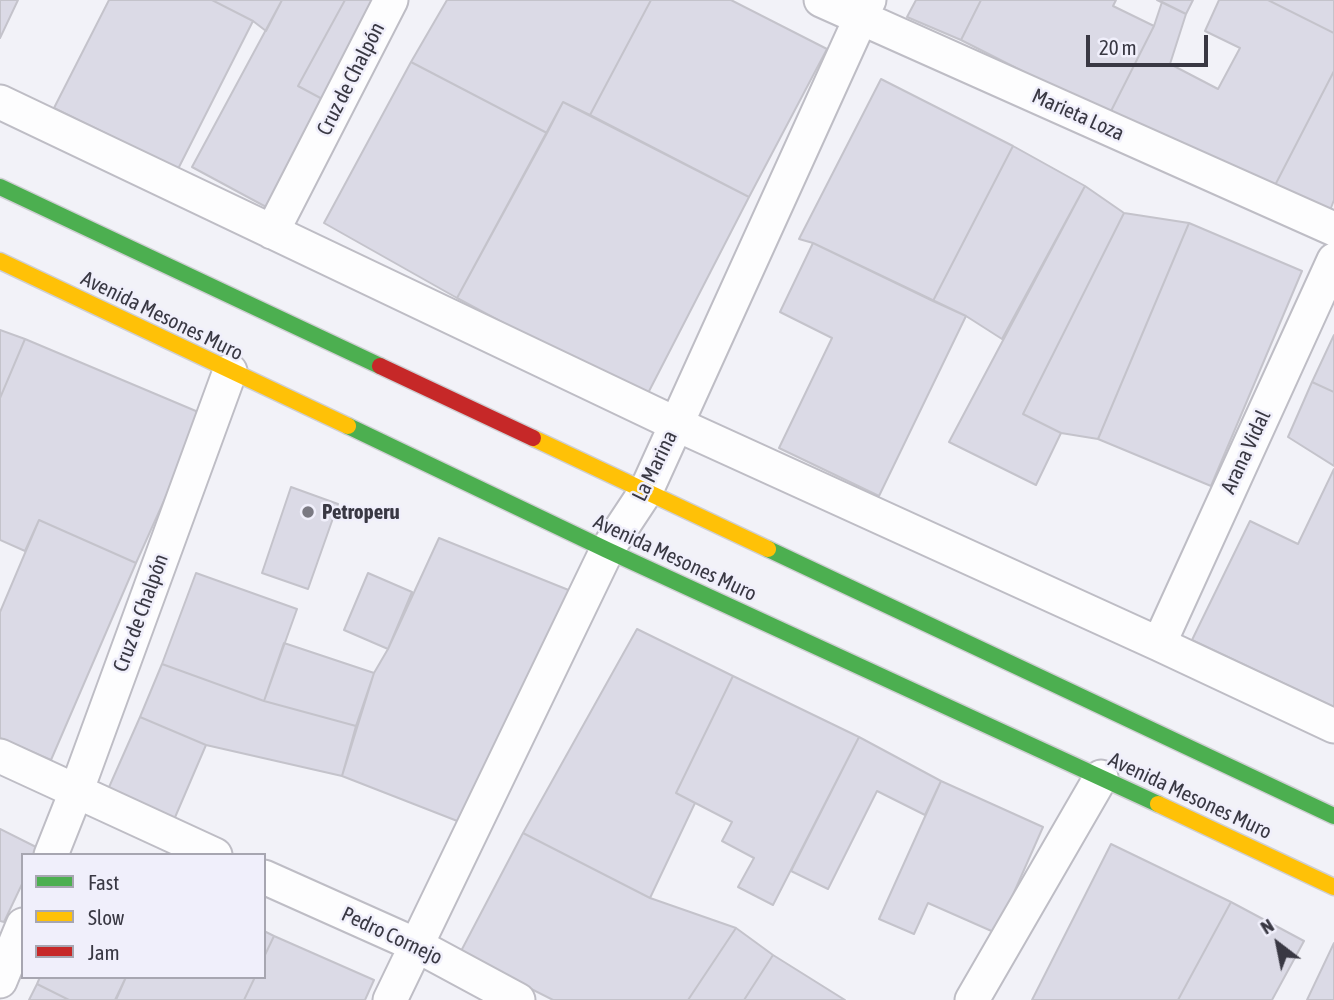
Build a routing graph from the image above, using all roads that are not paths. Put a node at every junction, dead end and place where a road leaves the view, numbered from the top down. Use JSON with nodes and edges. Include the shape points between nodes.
{"nodes":[{"id":1,"x":391,"y":0,"type":"edge"},
{"id":2,"x":821,"y":0,"type":"edge"},
{"id":3,"x":865,"y":9,"type":"edge"},
{"id":4,"x":0,"y":102,"type":"edge"},
{"id":5,"x":0,"y":187,"type":"edge"},
{"id":6,"x":1334,"y":229,"type":"edge"},
{"id":7,"x":272,"y":232,"type":"junction"},
{"id":8,"x":1334,"y":260,"type":"edge"},
{"id":9,"x":0,"y":261,"type":"edge"},
{"id":10,"x":230,"y":371,"type":"junction"},
{"id":11,"x":676,"y":424,"type":"junction"},
{"id":12,"x":646,"y":491,"type":"junction"},
{"id":13,"x":607,"y":550,"type":"junction"},
{"id":14,"x":1159,"y":644,"type":"junction"},
{"id":15,"x":1334,"y":726,"type":"edge"},
{"id":16,"x":0,"y":756,"type":"edge"},
{"id":17,"x":1101,"y":776,"type":"junction"},
{"id":18,"x":76,"y":792,"type":"junction"},
{"id":19,"x":1334,"y":816,"type":"edge"},
{"id":20,"x":52,"y":853,"type":"edge"},
{"id":21,"x":211,"y":853,"type":"edge"},
{"id":22,"x":266,"y":878,"type":"edge"},
{"id":23,"x":1334,"y":887,"type":"edge"},
{"id":24,"x":21,"y":930,"type":"edge"},
{"id":25,"x":416,"y":945,"type":"junction"},
{"id":26,"x":0,"y":981,"type":"edge"},
{"id":27,"x":390,"y":1000,"type":"edge"},
{"id":28,"x":518,"y":1000,"type":"edge"},
{"id":29,"x":972,"y":1000,"type":"edge"}],
"edges":[{"from":1,"to":7,"type":"street","name":"Cruz de Chalpón"},
{"from":2,"to":3,"type":"street","name":"Marieta Loza"},
{"from":3,"to":6,"type":"street","name":"Marieta Loza"},
{"from":3,"to":11,"type":"street","name":"La Marina"},
{"from":4,"to":7,"type":"street"},
{"from":5,"to":12,"type":"highway"},
{"from":7,"to":11,"type":"street"},
{"from":8,"to":14,"type":"street","name":"Arana Vidal"},
{"from":9,"to":10,"type":"highway","name":"Avenida Mesones Muro"},
{"from":10,"to":13,"type":"highway","name":"Avenida Mesones Muro"},
{"from":10,"to":18,"type":"street","name":"Cruz de Chalpón"},
{"from":11,"to":12,"type":"street","name":"La Marina"},
{"from":11,"to":14,"type":"street"},
{"from":12,"to":13,"type":"street","name":"La Marina"},
{"from":12,"to":19,"type":"highway"},
{"from":13,"to":17,"type":"highway","name":"Avenida Mesones Muro"},
{"from":13,"to":25,"type":"street","name":"La Marina"},
{"from":14,"to":15,"type":"street"},
{"from":16,"to":18,"type":"street"},
{"from":17,"to":23,"type":"highway","name":"Avenida Mesones Muro"},
{"from":17,"to":29,"type":"street"},
{"from":18,"to":20,"type":"street","name":"Cruz de Chalpón"},
{"from":18,"to":21,"type":"street"},
{"from":22,"to":25,"type":"street","name":"Pedro Cornejo"},
{"from":24,"to":26,"type":"street"},
{"from":25,"to":27,"type":"street","name":"La Marina"},
{"from":25,"to":28,"type":"street","name":"Pedro Cornejo"}]}
